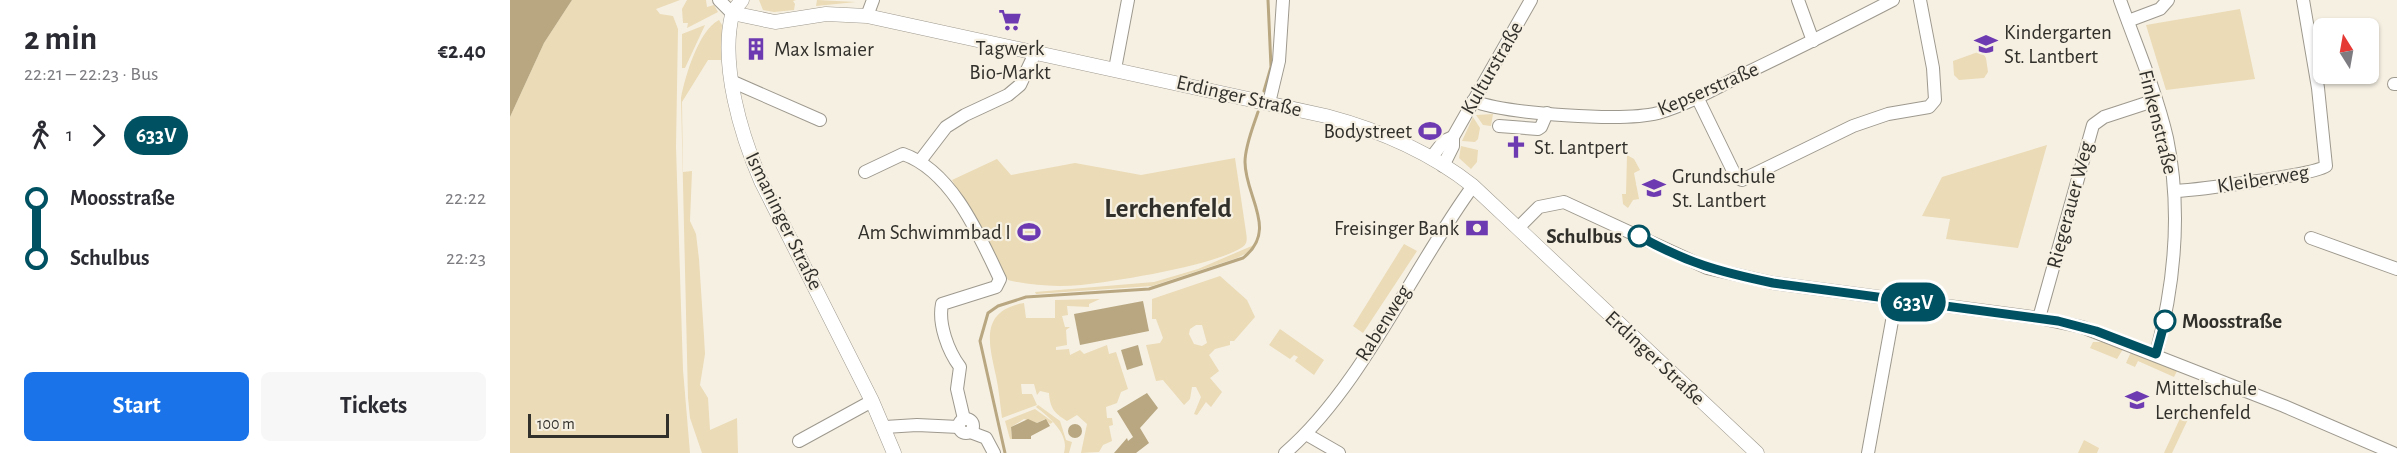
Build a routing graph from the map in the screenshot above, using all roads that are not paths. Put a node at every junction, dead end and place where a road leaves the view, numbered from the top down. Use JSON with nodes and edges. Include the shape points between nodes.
{"nodes":[{"id":1,"x":719,"y":0,"type":"edge"},
{"id":2,"x":742,"y":0,"type":"edge"},
{"id":3,"x":873,"y":0,"type":"edge"},
{"id":4,"x":1128,"y":0,"type":"edge"},
{"id":5,"x":1283,"y":0,"type":"edge"},
{"id":6,"x":1531,"y":0,"type":"edge"},
{"id":7,"x":1798,"y":0,"type":"edge"},
{"id":8,"x":1893,"y":0,"type":"edge"},
{"id":9,"x":1920,"y":0,"type":"edge"},
{"id":10,"x":2120,"y":0,"type":"edge"},
{"id":11,"x":2168,"y":0,"type":"edge"},
{"id":12,"x":2303,"y":0,"type":"edge"},
{"id":13,"x":732,"y":13,"type":"junction"},
{"id":14,"x":867,"y":16,"type":"junction"},
{"id":15,"x":2128,"y":21,"type":"junction"},
{"id":16,"x":1814,"y":41,"type":"junction"},
{"id":17,"x":1035,"y":53,"type":"junction"},
{"id":18,"x":1115,"y":69,"type":"junction"},
{"id":19,"x":731,"y":81,"type":"junction"},
{"id":20,"x":1697,"y":97,"type":"junction"},
{"id":21,"x":2156,"y":100,"type":"junction"},
{"id":22,"x":1473,"y":101,"type":"junction"},
{"id":23,"x":1269,"y":103,"type":"junction"},
{"id":24,"x":1547,"y":112,"type":"junction"},
{"id":25,"x":820,"y":120,"type":"dead end"},
{"id":26,"x":1499,"y":126,"type":"dead end"},
{"id":27,"x":920,"y":161,"type":"junction"},
{"id":28,"x":1437,"y":162,"type":"junction"},
{"id":29,"x":866,"y":172,"type":"dead end"},
{"id":30,"x":1473,"y":186,"type":"junction"},
{"id":31,"x":2175,"y":191,"type":"junction"},
{"id":32,"x":1518,"y":228,"type":"junction"},
{"id":33,"x":2311,"y":238,"type":"dead end"},
{"id":34,"x":2397,"y":269,"type":"edge"},
{"id":35,"x":1896,"y":300,"type":"junction"},
{"id":36,"x":2039,"y":318,"type":"junction"},
{"id":37,"x":2156,"y":354,"type":"junction"},
{"id":38,"x":872,"y":400,"type":"junction"},
{"id":39,"x":964,"y":426,"type":"junction"},
{"id":40,"x":885,"y":427,"type":"junction"},
{"id":41,"x":1306,"y":434,"type":"junction"},
{"id":42,"x":799,"y":441,"type":"dead end"},
{"id":43,"x":2367,"y":448,"type":"edge"},
{"id":44,"x":894,"y":453,"type":"edge"},
{"id":45,"x":994,"y":453,"type":"edge"},
{"id":46,"x":1285,"y":453,"type":"edge"},
{"id":47,"x":1339,"y":453,"type":"edge"},
{"id":48,"x":1757,"y":453,"type":"edge"},
{"id":49,"x":1868,"y":453,"type":"edge"},
{"id":50,"x":2393,"y":453,"type":"edge"}],
"edges":[{"from":1,"to":13,"type":"street"},
{"from":2,"to":13,"type":"street"},
{"from":3,"to":14,"type":"street"},
{"from":4,"to":18,"type":"street"},
{"from":5,"to":23,"type":"street","via":[[1279,61]]},
{"from":6,"to":22,"type":"street","name":"Kulturstraße"},
{"from":7,"to":16,"type":"street"},
{"from":8,"to":16,"type":"street","name":"Kepserstraße"},
{"from":9,"to":20,"type":"street","via":[[1933,68],[1935,100],[1929,106],[1853,126],[1742,180],[1736,177]]},
{"from":10,"to":15,"type":"street","name":"Finkenstraße"},
{"from":11,"to":15,"type":"street","via":[[2160,9]]},
{"from":12,"to":31,"type":"street","name":"Kleiberweg","via":[[2326,166]]},
{"from":13,"to":14,"type":"street","name":"Erdinger Straße","via":[[775,22],[826,14]]},
{"from":13,"to":19,"type":"street","name":"Ismaninger Straße"},
{"from":14,"to":17,"type":"street","name":"Erdinger Straße"},
{"from":15,"to":21,"type":"street","name":"Finkenstraße"},
{"from":16,"to":20,"type":"street","name":"Kepserstraße"},
{"from":17,"to":18,"type":"street","name":"Erdinger Straße"},
{"from":17,"to":27,"type":"street","via":[[1020,86],[946,127]]},
{"from":18,"to":23,"type":"street","name":"Erdinger Straße"},
{"from":19,"to":25,"type":"street"},
{"from":19,"to":38,"type":"street","name":"Ismaninger Straße","via":[[747,146],[761,181]]},
{"from":20,"to":24,"type":"street","name":"Kepserstraße","via":[[1642,115]]},
{"from":21,"to":31,"type":"street","name":"Finkenstraße"},
{"from":21,"to":36,"type":"street","name":"Riegerauer Weg","via":[[2104,117],[2093,125]]},
{"from":22,"to":24,"type":"street","name":"Kepserstraße","via":[[1495,108]]},
{"from":22,"to":28,"type":"street","name":"Kulturstraße","via":[[1453,137],[1444,141]]},
{"from":23,"to":28,"type":"street","name":"Erdinger Straße","via":[[1356,125]]},
{"from":24,"to":26,"type":"street","via":[[1538,129]]},
{"from":27,"to":29,"type":"street","via":[[898,154]]},
{"from":27,"to":39,"type":"street","via":[[950,188],[1000,279],[996,287],[942,304],[940,312],[950,352],[960,367],[957,388]]},
{"from":28,"to":30,"type":"street","name":"Erdinger Straße"},
{"from":30,"to":32,"type":"street","name":"Erdinger Straße"},
{"from":30,"to":41,"type":"street","name":"Rabenweg","via":[[1364,356]]},
{"from":31,"to":37,"type":"street","name":"Finkenstraße","via":[[2173,276]]},
{"from":32,"to":35,"type":"street","via":[[1539,207],[1564,202],[1698,266],[1773,283]]},
{"from":32,"to":48,"type":"street","name":"Erdinger Straße"},
{"from":33,"to":34,"type":"street"},
{"from":35,"to":36,"type":"street"},
{"from":35,"to":49,"type":"street"},
{"from":36,"to":37,"type":"street","via":[[2096,331]]},
{"from":37,"to":43,"type":"street"},
{"from":38,"to":40,"type":"street","name":"Ismaninger Straße"},
{"from":38,"to":42,"type":"street"},
{"from":39,"to":40,"type":"street"},
{"from":39,"to":45,"type":"street","via":[[986,438]]},
{"from":40,"to":44,"type":"street","name":"Ismaninger Straße"},
{"from":41,"to":46,"type":"street","name":"Rabenweg"},
{"from":41,"to":47,"type":"street"},
{"from":43,"to":50,"type":"street"}]}
